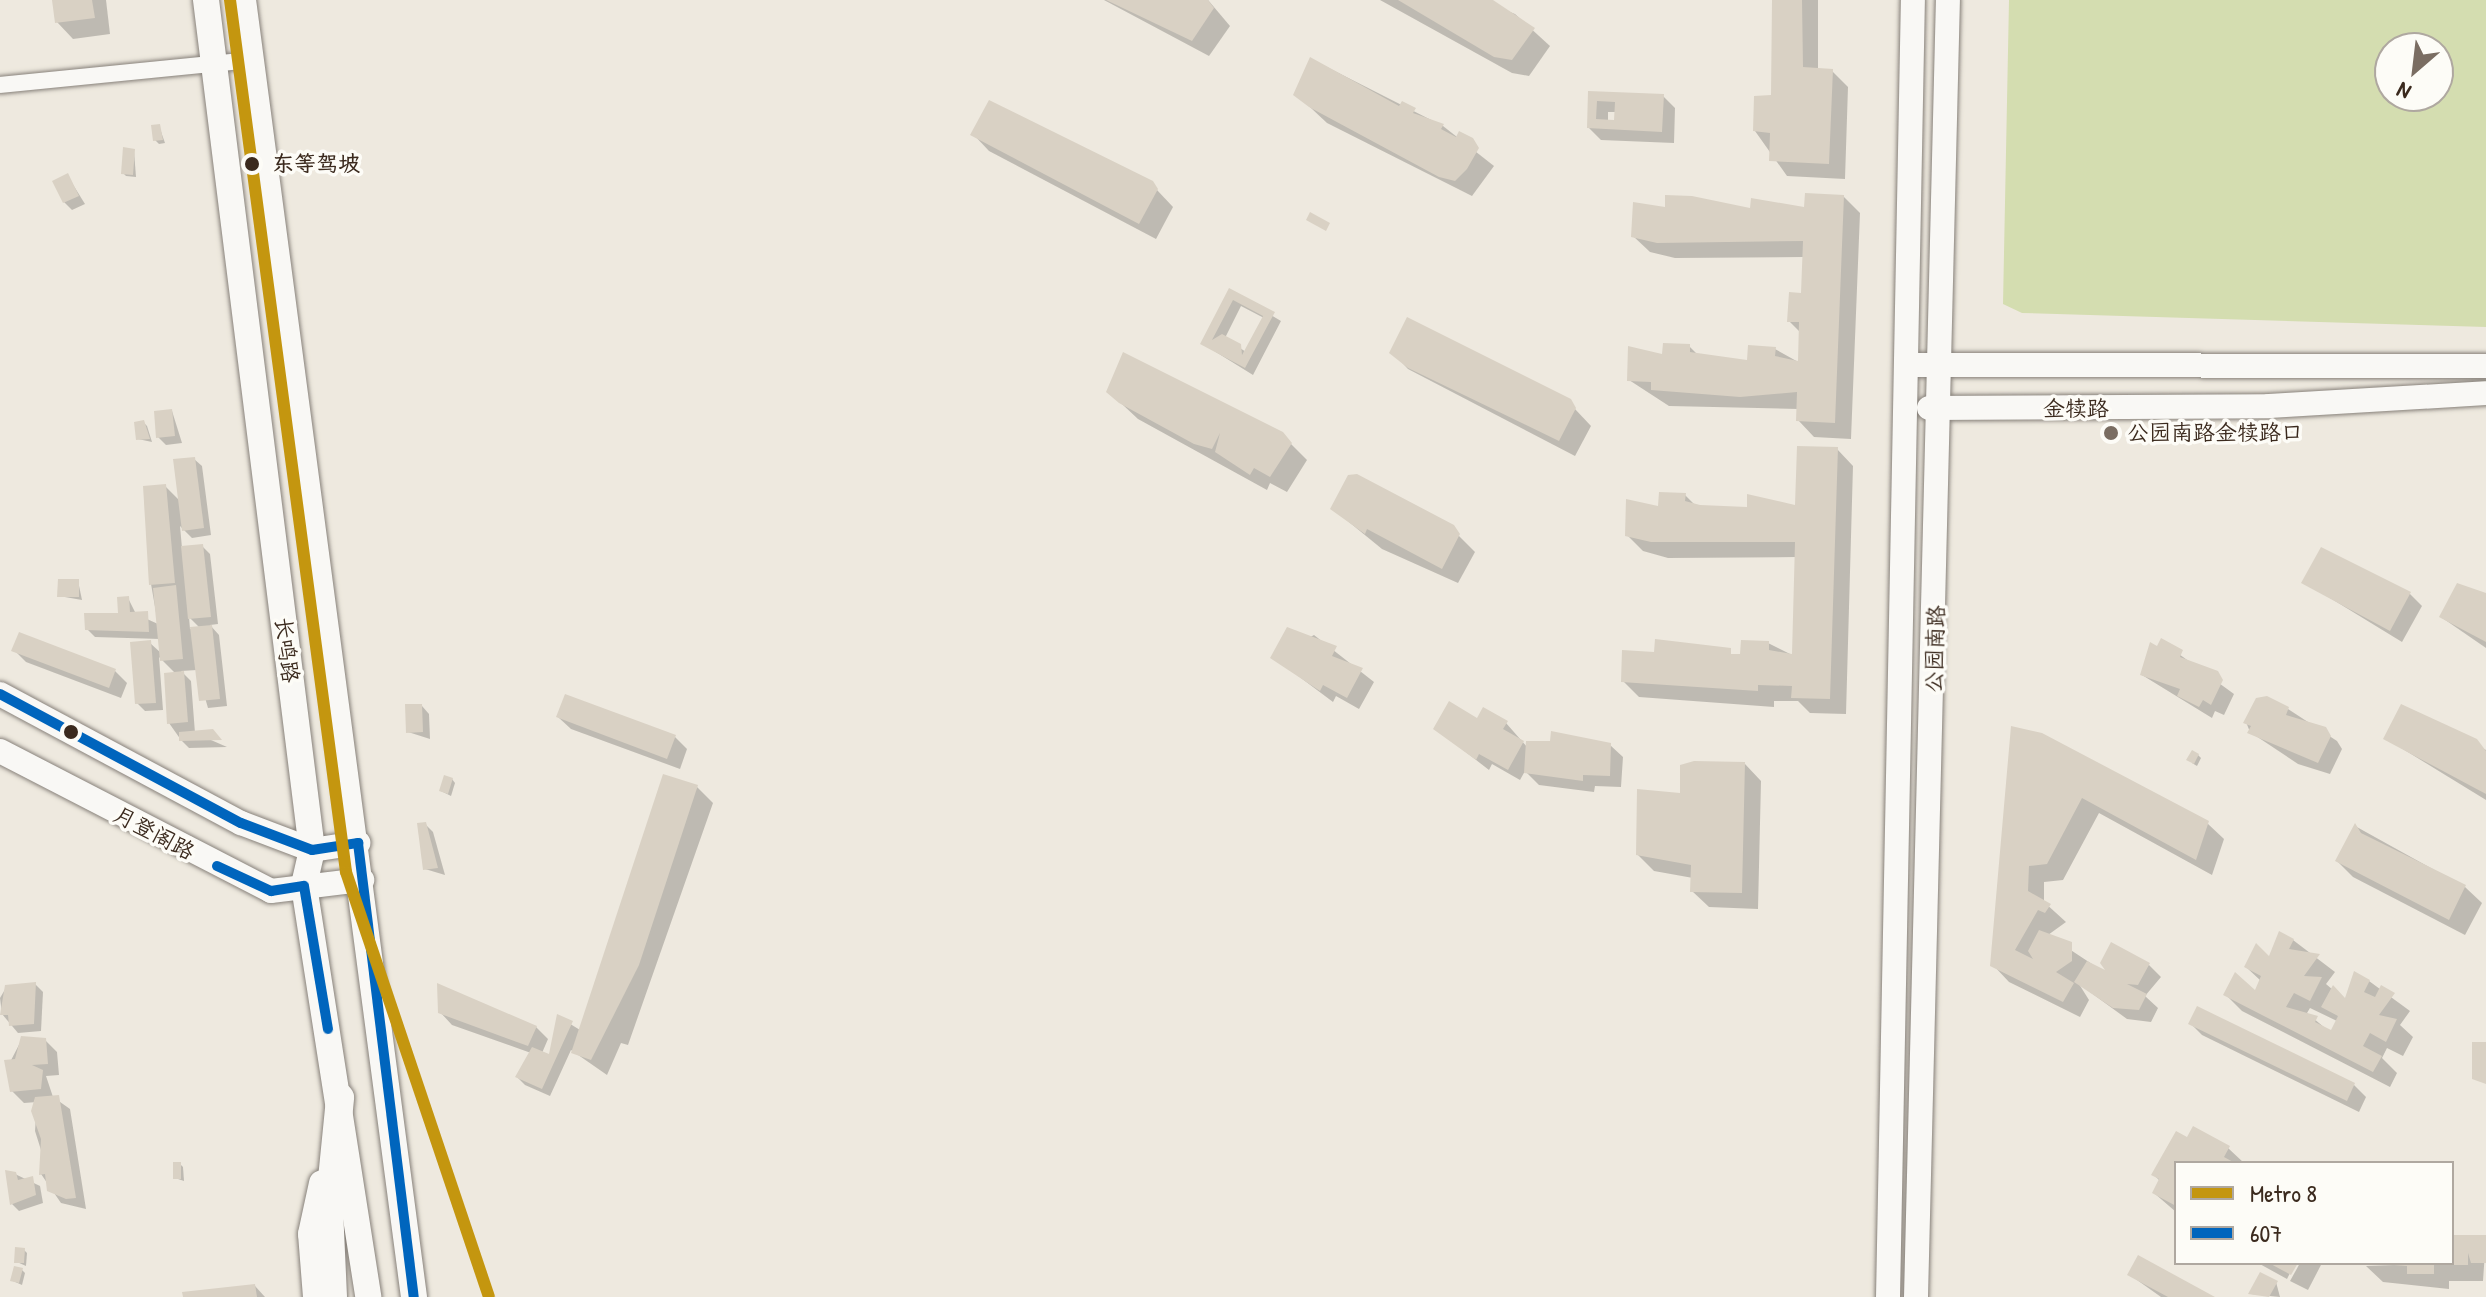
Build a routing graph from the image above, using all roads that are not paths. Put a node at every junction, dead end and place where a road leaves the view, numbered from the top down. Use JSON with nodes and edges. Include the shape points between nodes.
{"nodes":[{"id":1,"x":206,"y":0,"type":"edge"},
{"id":2,"x":243,"y":0,"type":"edge"},
{"id":3,"x":1913,"y":0,"type":"edge"},
{"id":4,"x":1948,"y":0,"type":"edge"},
{"id":5,"x":251,"y":60,"type":"junction"},
{"id":6,"x":215,"y":62,"type":"junction"},
{"id":7,"x":0,"y":85,"type":"edge"},
{"id":8,"x":1943,"y":363,"type":"junction"},
{"id":9,"x":1908,"y":365,"type":"junction"},
{"id":10,"x":2486,"y":366,"type":"edge"},
{"id":11,"x":2486,"y":393,"type":"edge"},
{"id":12,"x":1906,"y":407,"type":"junction"},
{"id":13,"x":1942,"y":409,"type":"junction"},
{"id":14,"x":0,"y":694,"type":"edge"},
{"id":15,"x":0,"y":751,"type":"edge"},
{"id":16,"x":358,"y":843,"type":"junction"},
{"id":17,"x":312,"y":850,"type":"junction"},
{"id":18,"x":362,"y":880,"type":"junction"},
{"id":19,"x":304,"y":886,"type":"junction"},
{"id":20,"x":340,"y":1098,"type":"junction"},
{"id":21,"x":316,"y":1297,"type":"edge"},
{"id":22,"x":333,"y":1297,"type":"edge"},
{"id":23,"x":368,"y":1297,"type":"edge"},
{"id":24,"x":414,"y":1297,"type":"edge"},
{"id":25,"x":1888,"y":1297,"type":"edge"},
{"id":26,"x":1916,"y":1297,"type":"edge"}],
"edges":[{"from":1,"to":6,"type":"main road","name":"长鸣路"},
{"from":2,"to":5,"type":"main road","name":"长鸣路"},
{"from":3,"to":9,"type":"main road","name":"公园南路"},
{"from":4,"to":8,"type":"main road","name":"公园南路"},
{"from":5,"to":6,"type":"street"},
{"from":5,"to":16,"type":"main road","name":"长鸣路"},
{"from":6,"to":7,"type":"street"},
{"from":6,"to":17,"type":"main road","name":"长鸣路"},
{"from":8,"to":9,"type":"main road"},
{"from":8,"to":10,"type":"main road"},
{"from":8,"to":13,"type":"main road","name":"公园南路"},
{"from":9,"to":12,"type":"main road","name":"公园南路"},
{"from":11,"to":13,"type":"main road","name":"金犊路","via":[[2269,406]]},
{"from":12,"to":13,"type":"main road","name":"金犊路"},
{"from":12,"to":25,"type":"main road","name":"公园南路"},
{"from":13,"to":26,"type":"main road","name":"公园南路"},
{"from":14,"to":17,"type":"main road","via":[[241,823]]},
{"from":15,"to":19,"type":"main road","name":"月登阁路","via":[[258,886]]},
{"from":16,"to":17,"type":"main road"},
{"from":16,"to":18,"type":"main road","name":"长鸣路"},
{"from":17,"to":19,"type":"main road","name":"长鸣路"},
{"from":18,"to":19,"type":"main road","name":"月登阁路"},
{"from":18,"to":24,"type":"main road","name":"长鸣路"},
{"from":19,"to":20,"type":"main road","name":"长鸣路"},
{"from":20,"to":21,"type":"main road","via":[[311,1234]]},
{"from":20,"to":22,"type":"highway","via":[[329,1209]]},
{"from":20,"to":23,"type":"main road","name":"长鸣路"}]}
